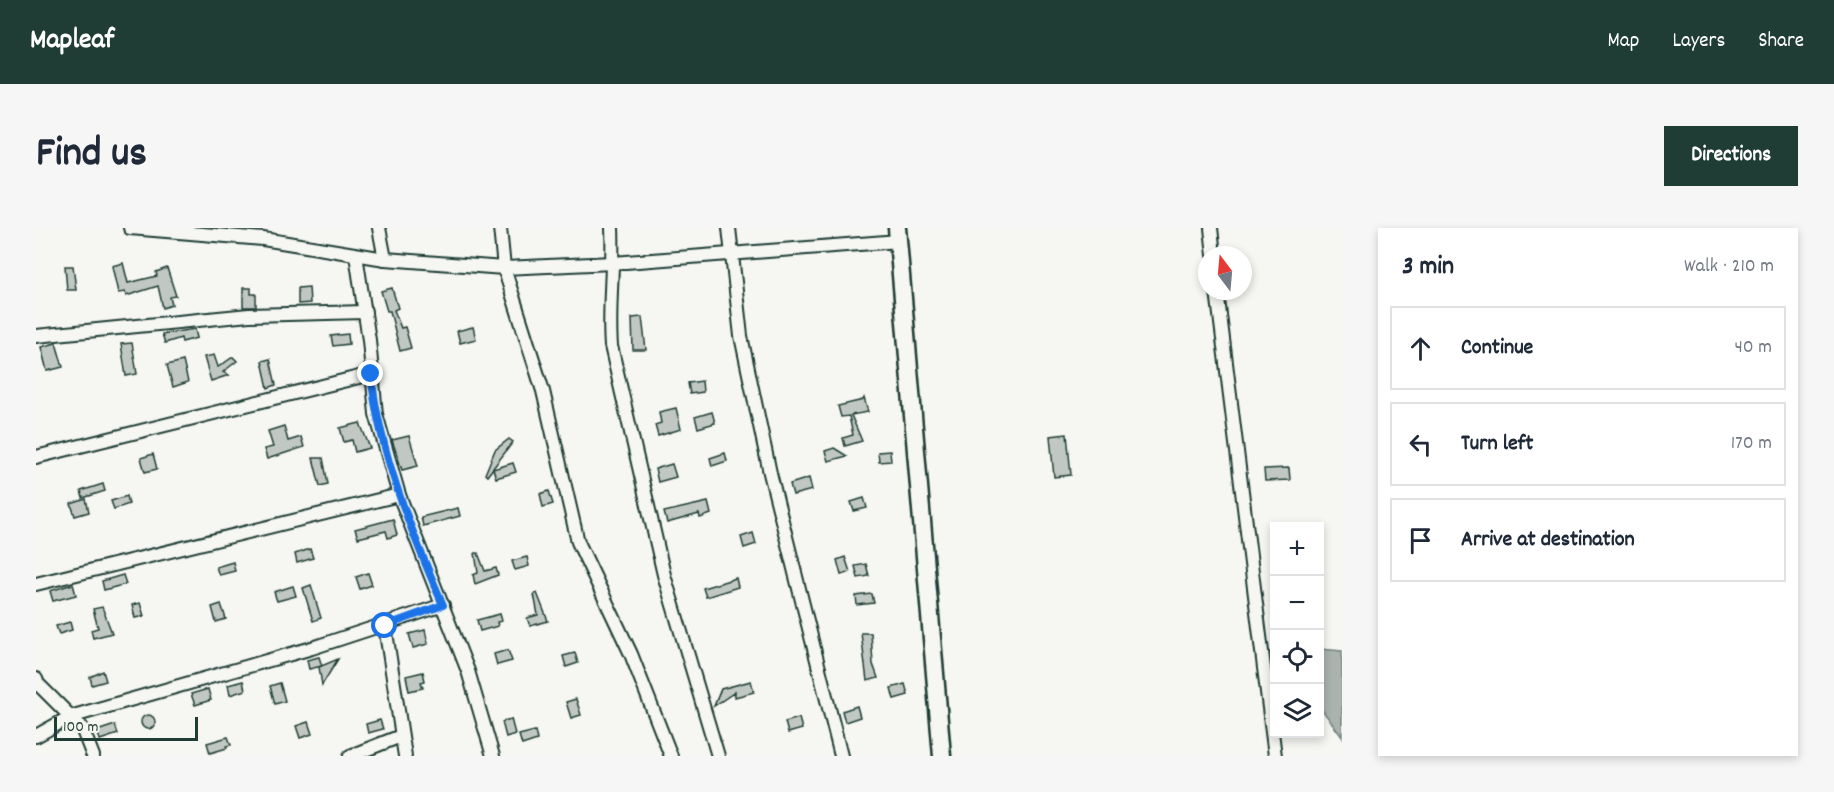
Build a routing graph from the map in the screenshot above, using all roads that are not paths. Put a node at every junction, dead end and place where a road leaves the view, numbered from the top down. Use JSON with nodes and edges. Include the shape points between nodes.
{"nodes":[{"id":1,"x":130,"y":228,"type":"edge"},
{"id":2,"x":379,"y":228,"type":"edge"},
{"id":3,"x":500,"y":228,"type":"edge"},
{"id":4,"x":612,"y":228,"type":"edge"},
{"id":5,"x":729,"y":228,"type":"edge"},
{"id":6,"x":1211,"y":228,"type":"edge"},
{"id":7,"x":173,"y":229,"type":"edge"},
{"id":8,"x":262,"y":234,"type":"edge"},
{"id":9,"x":898,"y":235,"type":"edge"},
{"id":10,"x":1213,"y":246,"type":"edge"},
{"id":11,"x":732,"y":254,"type":"junction"},
{"id":12,"x":356,"y":255,"type":"junction"},
{"id":13,"x":385,"y":259,"type":"junction"},
{"id":14,"x":613,"y":263,"type":"junction"},
{"id":15,"x":504,"y":268,"type":"junction"},
{"id":16,"x":1218,"y":300,"type":"edge"},
{"id":17,"x":365,"y":312,"type":"junction"},
{"id":18,"x":36,"y":336,"type":"edge"},
{"id":19,"x":371,"y":374,"type":"junction"},
{"id":20,"x":36,"y":457,"type":"edge"},
{"id":21,"x":399,"y":495,"type":"junction"},
{"id":22,"x":36,"y":584,"type":"edge"},
{"id":23,"x":443,"y":605,"type":"junction"},
{"id":24,"x":385,"y":626,"type":"junction"},
{"id":25,"x":36,"y":679,"type":"edge"},
{"id":26,"x":70,"y":717,"type":"junction"},
{"id":27,"x":36,"y":736,"type":"edge"},
{"id":28,"x":401,"y":736,"type":"junction"},
{"id":29,"x":93,"y":756,"type":"edge"},
{"id":30,"x":350,"y":756,"type":"edge"},
{"id":31,"x":405,"y":756,"type":"edge"},
{"id":32,"x":493,"y":756,"type":"edge"},
{"id":33,"x":671,"y":756,"type":"edge"},
{"id":34,"x":718,"y":756,"type":"edge"},
{"id":35,"x":841,"y":756,"type":"edge"},
{"id":36,"x":942,"y":756,"type":"edge"},
{"id":37,"x":1275,"y":756,"type":"edge"}],
"edges":[{"from":1,"to":7,"type":"street"},
{"from":2,"to":13,"type":"street"},
{"from":3,"to":15,"type":"street"},
{"from":4,"to":14,"type":"street"},
{"from":5,"to":11,"type":"street"},
{"from":6,"to":10,"type":"street"},
{"from":7,"to":8,"type":"street"},
{"from":8,"to":12,"type":"street"},
{"from":9,"to":11,"type":"street"},
{"from":9,"to":36,"type":"main road"},
{"from":11,"to":14,"type":"street"},
{"from":11,"to":35,"type":"street","via":[[741,336],[765,450]]},
{"from":12,"to":13,"type":"street"},
{"from":12,"to":17,"type":"street"},
{"from":13,"to":15,"type":"street"},
{"from":14,"to":15,"type":"street"},
{"from":14,"to":34,"type":"street","via":[[611,346],[664,575]]},
{"from":15,"to":33,"type":"street","via":[[543,391],[578,542],[631,654]]},
{"from":16,"to":37,"type":"street"},
{"from":17,"to":18,"type":"street","via":[[249,315]]},
{"from":17,"to":19,"type":"street"},
{"from":19,"to":20,"type":"street"},
{"from":19,"to":21,"type":"street","via":[[375,414]]},
{"from":21,"to":22,"type":"street"},
{"from":21,"to":23,"type":"street"},
{"from":23,"to":24,"type":"street"},
{"from":23,"to":32,"type":"street"},
{"from":24,"to":26,"type":"street"},
{"from":24,"to":28,"type":"street"},
{"from":25,"to":26,"type":"street"},
{"from":26,"to":27,"type":"street"},
{"from":26,"to":29,"type":"street","via":[[82,728]]},
{"from":28,"to":30,"type":"street"},
{"from":28,"to":31,"type":"street"}]}
